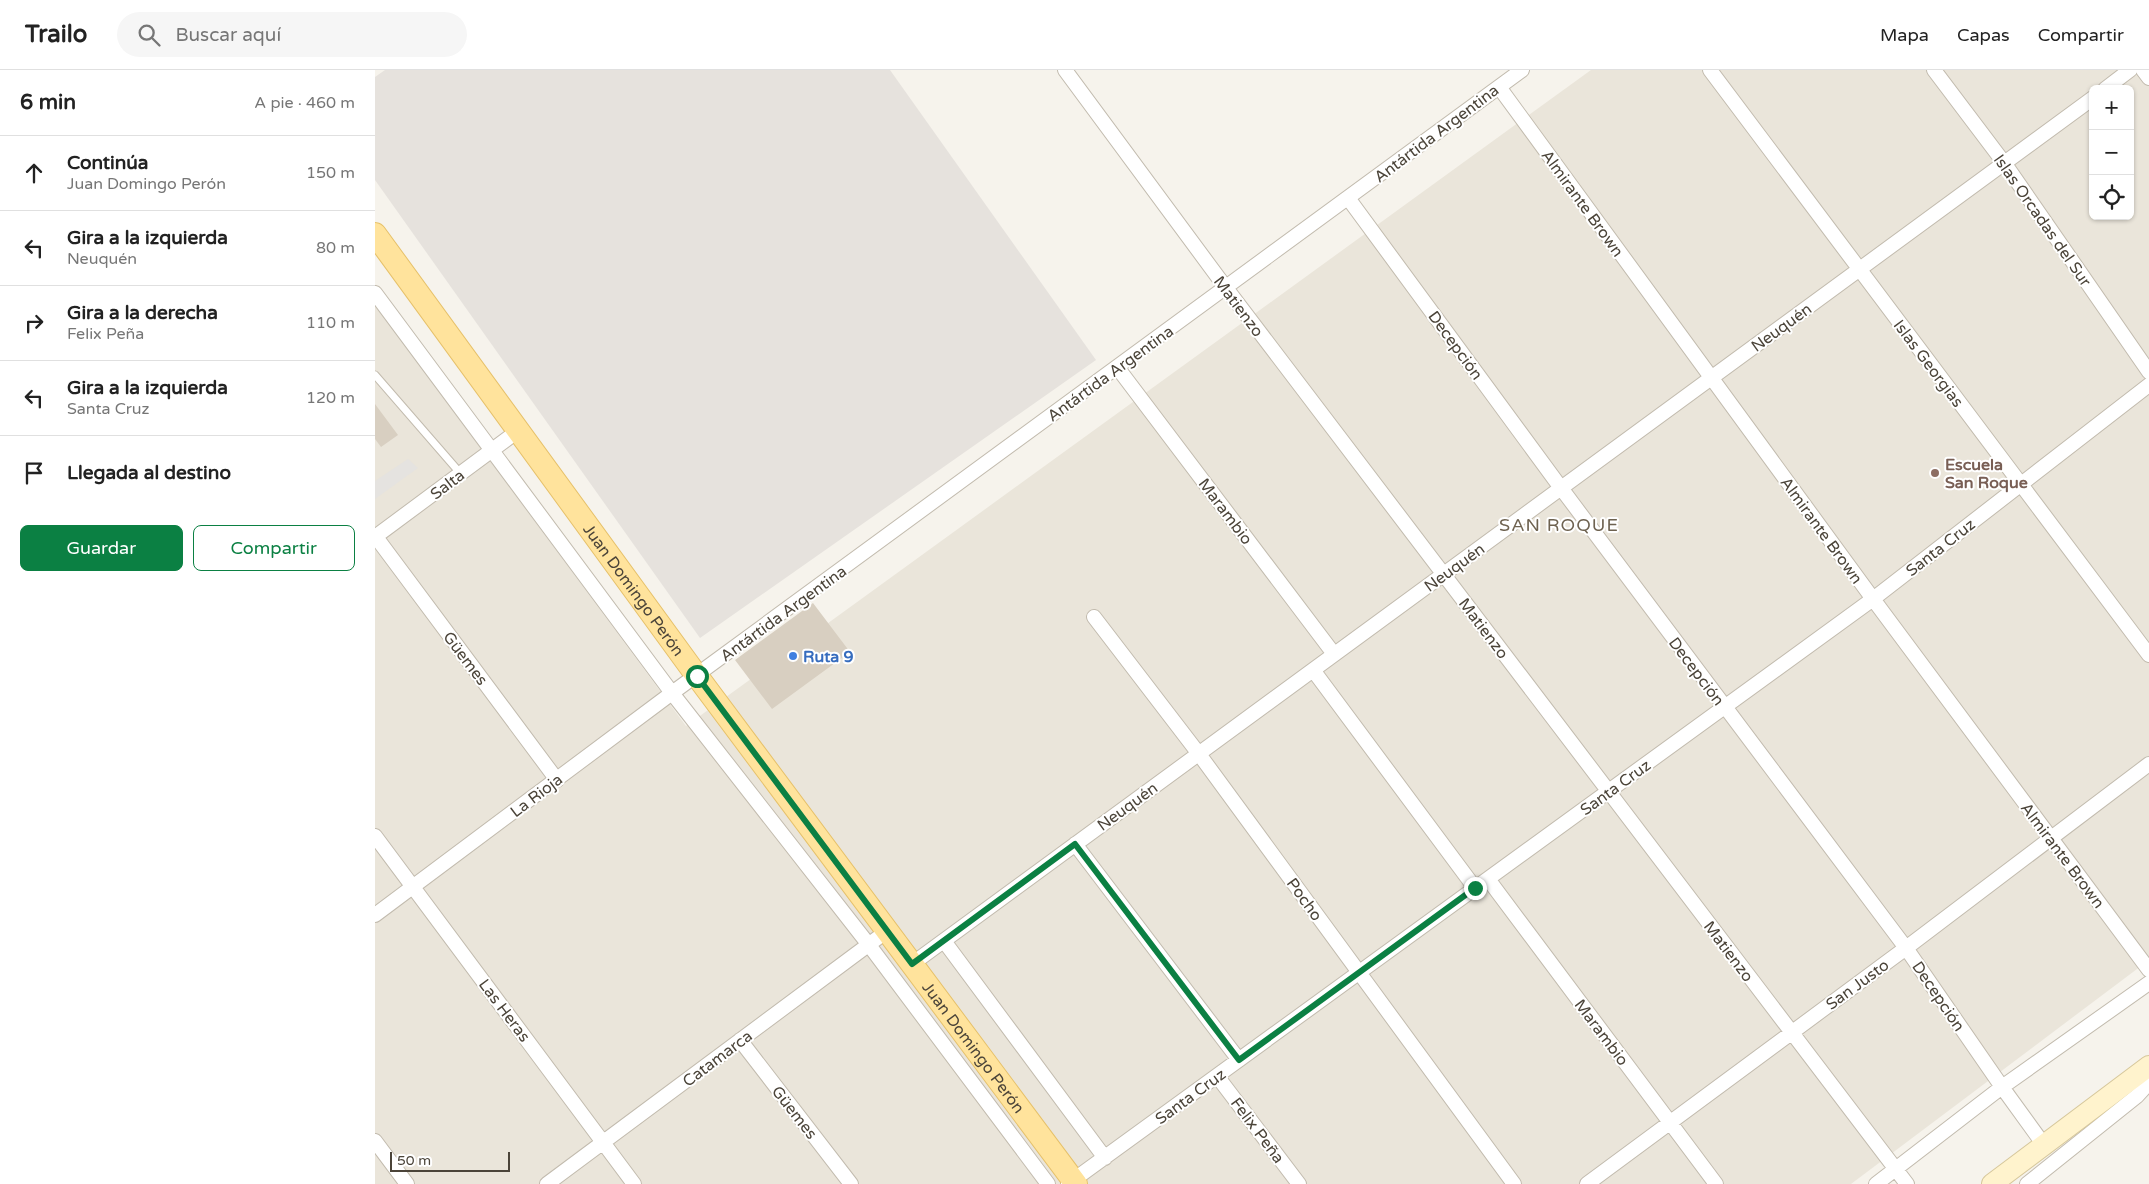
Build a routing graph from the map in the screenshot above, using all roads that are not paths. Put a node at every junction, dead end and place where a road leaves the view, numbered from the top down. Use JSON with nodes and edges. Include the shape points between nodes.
{"nodes":[{"id":1,"x":1065,"y":70,"type":"edge"},
{"id":2,"x":1521,"y":70,"type":"edge"},
{"id":3,"x":1710,"y":70,"type":"edge"},
{"id":4,"x":1935,"y":70,"type":"edge"},
{"id":5,"x":2130,"y":70,"type":"edge"},
{"id":6,"x":2143,"y":70,"type":"edge"},
{"id":7,"x":2149,"y":78,"type":"edge"},
{"id":8,"x":2110,"y":85,"type":"edge"},
{"id":9,"x":1499,"y":87,"type":"junction"},
{"id":10,"x":2089,"y":101,"type":"edge"},
{"id":11,"x":2005,"y":164,"type":"junction"},
{"id":12,"x":1348,"y":198,"type":"junction"},
{"id":13,"x":375,"y":234,"type":"edge"},
{"id":14,"x":1860,"y":270,"type":"junction"},
{"id":15,"x":1226,"y":288,"type":"junction"},
{"id":16,"x":375,"y":293,"type":"edge"},
{"id":17,"x":1117,"y":367,"type":"junction"},
{"id":18,"x":2149,"y":372,"type":"edge"},
{"id":19,"x":375,"y":375,"type":"edge"},
{"id":20,"x":1711,"y":378,"type":"junction"},
{"id":21,"x":2149,"y":385,"type":"edge"},
{"id":22,"x":519,"y":430,"type":"junction"},
{"id":23,"x":493,"y":450,"type":"junction"},
{"id":24,"x":461,"y":474,"type":"junction"},
{"id":25,"x":2021,"y":485,"type":"junction"},
{"id":26,"x":1561,"y":488,"type":"junction"},
{"id":27,"x":375,"y":537,"type":"edge"},
{"id":28,"x":1443,"y":574,"type":"junction"},
{"id":29,"x":1873,"y":599,"type":"junction"},
{"id":30,"x":1094,"y":617,"type":"dead end"},
{"id":31,"x":1334,"y":654,"type":"junction"},
{"id":32,"x":2149,"y":656,"type":"edge"},
{"id":33,"x":1313,"y":670,"type":"junction"},
{"id":34,"x":697,"y":676,"type":"junction"},
{"id":35,"x":673,"y":693,"type":"junction"},
{"id":36,"x":1724,"y":707,"type":"junction"},
{"id":37,"x":1199,"y":754,"type":"junction"},
{"id":38,"x":2149,"y":764,"type":"edge"},
{"id":39,"x":557,"y":780,"type":"junction"},
{"id":40,"x":1609,"y":792,"type":"junction"},
{"id":41,"x":375,"y":836,"type":"edge"},
{"id":42,"x":2050,"y":837,"type":"junction"},
{"id":43,"x":1075,"y":844,"type":"junction"},
{"id":44,"x":1488,"y":879,"type":"junction"},
{"id":45,"x":413,"y":887,"type":"junction"},
{"id":46,"x":1475,"y":888,"type":"junction"},
{"id":47,"x":375,"y":915,"type":"edge"},
{"id":48,"x":887,"y":931,"type":"junction"},
{"id":49,"x":944,"y":941,"type":"junction"},
{"id":50,"x":869,"y":945,"type":"junction"},
{"id":51,"x":1906,"y":948,"type":"junction"},
{"id":52,"x":912,"y":964,"type":"junction"},
{"id":53,"x":2149,"y":970,"type":"edge"},
{"id":54,"x":1359,"y":973,"type":"junction"},
{"id":55,"x":2149,"y":983,"type":"edge"},
{"id":56,"x":1791,"y":1032,"type":"junction"},
{"id":57,"x":740,"y":1040,"type":"junction"},
{"id":58,"x":1239,"y":1060,"type":"junction"},
{"id":59,"x":2149,"y":1066,"type":"edge"},
{"id":60,"x":1217,"y":1076,"type":"junction"},
{"id":61,"x":2149,"y":1077,"type":"edge"},
{"id":62,"x":2001,"y":1087,"type":"junction"},
{"id":63,"x":2112,"y":1094,"type":"junction"},
{"id":64,"x":2143,"y":1098,"type":"edge"},
{"id":65,"x":1669,"y":1122,"type":"junction"},
{"id":66,"x":375,"y":1141,"type":"edge"},
{"id":67,"x":603,"y":1142,"type":"junction"},
{"id":68,"x":2044,"y":1145,"type":"junction"},
{"id":69,"x":1105,"y":1158,"type":"junction"},
{"id":70,"x":2024,"y":1160,"type":"junction"},
{"id":71,"x":1895,"y":1169,"type":"junction"},
{"id":72,"x":2035,"y":1182,"type":"edge"},
{"id":73,"x":1073,"y":1183,"type":"edge"},
{"id":74,"x":407,"y":1184,"type":"edge"},
{"id":75,"x":547,"y":1184,"type":"edge"},
{"id":76,"x":634,"y":1184,"type":"edge"},
{"id":77,"x":851,"y":1184,"type":"edge"},
{"id":78,"x":1048,"y":1184,"type":"edge"},
{"id":79,"x":1299,"y":1184,"type":"edge"},
{"id":80,"x":1514,"y":1184,"type":"edge"},
{"id":81,"x":1587,"y":1184,"type":"edge"},
{"id":82,"x":1716,"y":1184,"type":"edge"},
{"id":83,"x":1876,"y":1184,"type":"edge"},
{"id":84,"x":1907,"y":1184,"type":"edge"},
{"id":85,"x":1992,"y":1184,"type":"edge"}],
"edges":[{"from":1,"to":15,"type":"street","name":"Matienzo"},
{"from":2,"to":9,"type":"street","name":"Antártida Argentina"},
{"from":3,"to":14,"type":"street","name":"Islas Georgias"},
{"from":4,"to":11,"type":"street","name":"Islas Orcadas del Sur"},
{"from":5,"to":8,"type":"street"},
{"from":6,"to":7,"type":"street"},
{"from":9,"to":12,"type":"street","name":"Antártida Argentina"},
{"from":9,"to":20,"type":"street","name":"Almirante Brown"},
{"from":10,"to":11,"type":"street","name":"Neuquén"},
{"from":11,"to":14,"type":"street","name":"Neuquén"},
{"from":11,"to":18,"type":"street","name":"Islas Orcadas del Sur"},
{"from":12,"to":15,"type":"street","name":"Antártida Argentina"},
{"from":12,"to":26,"type":"street","name":"Decepción"},
{"from":13,"to":22,"type":"main road","name":"Juan Domingo Perón"},
{"from":14,"to":20,"type":"street","name":"Neuquén"},
{"from":14,"to":25,"type":"street","name":"Islas Georgias"},
{"from":15,"to":17,"type":"street","name":"Antártida Argentina"},
{"from":15,"to":28,"type":"street","name":"Matienzo"},
{"from":16,"to":23,"type":"street","name":"Juan Domingo Perón"},
{"from":17,"to":31,"type":"street","name":"Marambio"},
{"from":17,"to":34,"type":"street","name":"Antártida Argentina"},
{"from":19,"to":24,"type":"lane"},
{"from":20,"to":26,"type":"street","name":"Neuquén"},
{"from":20,"to":29,"type":"street","name":"Almirante Brown"},
{"from":21,"to":25,"type":"street","name":"Santa Cruz"},
{"from":22,"to":23,"type":"street","name":"Salta"},
{"from":22,"to":34,"type":"main road","name":"Juan Domingo Perón"},
{"from":23,"to":24,"type":"street","name":"Salta"},
{"from":23,"to":35,"type":"street","name":"Juan Domingo Perón"},
{"from":24,"to":27,"type":"street","name":"Salta"},
{"from":25,"to":29,"type":"street","name":"Santa Cruz"},
{"from":25,"to":32,"type":"street","name":"Islas Georgias"},
{"from":26,"to":28,"type":"street","name":"Neuquén"},
{"from":26,"to":36,"type":"street","name":"Decepción"},
{"from":27,"to":39,"type":"street","name":"Güemes"},
{"from":28,"to":31,"type":"street","name":"Neuquén"},
{"from":28,"to":40,"type":"street","name":"Matienzo"},
{"from":29,"to":36,"type":"street","name":"Santa Cruz"},
{"from":29,"to":42,"type":"street","name":"Almirante Brown"},
{"from":30,"to":37,"type":"street","name":"Pocho"},
{"from":31,"to":33,"type":"street","name":"Neuquén"},
{"from":33,"to":37,"type":"street","name":"Neuquén"},
{"from":33,"to":46,"type":"street"},
{"from":34,"to":35,"type":"street","name":"La Rioja"},
{"from":34,"to":48,"type":"main road","name":"Juan Domingo Perón"},
{"from":35,"to":39,"type":"street","name":"La Rioja"},
{"from":35,"to":50,"type":"street","name":"Juan Domingo Perón"},
{"from":36,"to":40,"type":"street","name":"Santa Cruz"},
{"from":36,"to":51,"type":"street","name":"Decepción"},
{"from":37,"to":43,"type":"street","name":"Neuquén"},
{"from":37,"to":54,"type":"street","name":"Pocho"},
{"from":38,"to":42,"type":"street","name":"San Justo"},
{"from":39,"to":45,"type":"street","name":"La Rioja"},
{"from":40,"to":44,"type":"street","name":"Santa Cruz"},
{"from":40,"to":56,"type":"street","name":"Matienzo"},
{"from":41,"to":45,"type":"street","name":"Las Heras"},
{"from":42,"to":51,"type":"street","name":"San Justo"},
{"from":42,"to":53,"type":"street","name":"Almirante Brown"},
{"from":43,"to":49,"type":"street","name":"Neuquén"},
{"from":43,"to":58,"type":"street"},
{"from":44,"to":46,"type":"street","name":"Santa Cruz"},
{"from":44,"to":65,"type":"street","name":"Marambio"},
{"from":45,"to":47,"type":"street","name":"La Rioja"},
{"from":45,"to":67,"type":"street","name":"Las Heras"},
{"from":46,"to":54,"type":"street","name":"Santa Cruz"},
{"from":48,"to":50,"type":"street","name":"Catamarca"},
{"from":48,"to":52,"type":"main road","name":"Juan Domingo Perón"},
{"from":49,"to":52,"type":"street","name":"Neuquén"},
{"from":49,"to":69,"type":"street"},
{"from":50,"to":57,"type":"street","name":"Catamarca"},
{"from":50,"to":78,"type":"street","name":"Juan Domingo Perón"},
{"from":51,"to":56,"type":"street","name":"San Justo"},
{"from":51,"to":62,"type":"street","name":"Decepción"},
{"from":52,"to":73,"type":"main road","name":"Juan Domingo Perón"},
{"from":54,"to":58,"type":"street","name":"Santa Cruz"},
{"from":54,"to":80,"type":"street","name":"Pocho"},
{"from":55,"to":62,"type":"street"},
{"from":56,"to":65,"type":"street","name":"San Justo"},
{"from":56,"to":71,"type":"street","name":"Matienzo"},
{"from":57,"to":67,"type":"street","name":"Catamarca"},
{"from":57,"to":77,"type":"street","name":"Güemes"},
{"from":58,"to":60,"type":"street","name":"Santa Cruz"},
{"from":59,"to":63,"type":"main road"},
{"from":60,"to":69,"type":"street","name":"Santa Cruz"},
{"from":60,"to":79,"type":"street","name":"Felix Peña"},
{"from":61,"to":64,"type":"street"},
{"from":62,"to":68,"type":"street","name":"Decepción"},
{"from":62,"to":71,"type":"street"},
{"from":63,"to":64,"type":"street"},
{"from":63,"to":68,"type":"main road"},
{"from":64,"to":72,"type":"street"},
{"from":65,"to":81,"type":"street","name":"San Justo"},
{"from":65,"to":82,"type":"street","name":"Marambio"},
{"from":66,"to":74,"type":"street"},
{"from":67,"to":75,"type":"street","name":"Catamarca"},
{"from":67,"to":76,"type":"street","name":"Las Heras"},
{"from":68,"to":70,"type":"main road"},
{"from":69,"to":73,"type":"street","name":"Santa Cruz"},
{"from":70,"to":72,"type":"street"},
{"from":70,"to":85,"type":"main road"},
{"from":71,"to":83,"type":"street"},
{"from":71,"to":84,"type":"street","name":"Matienzo"}]}
